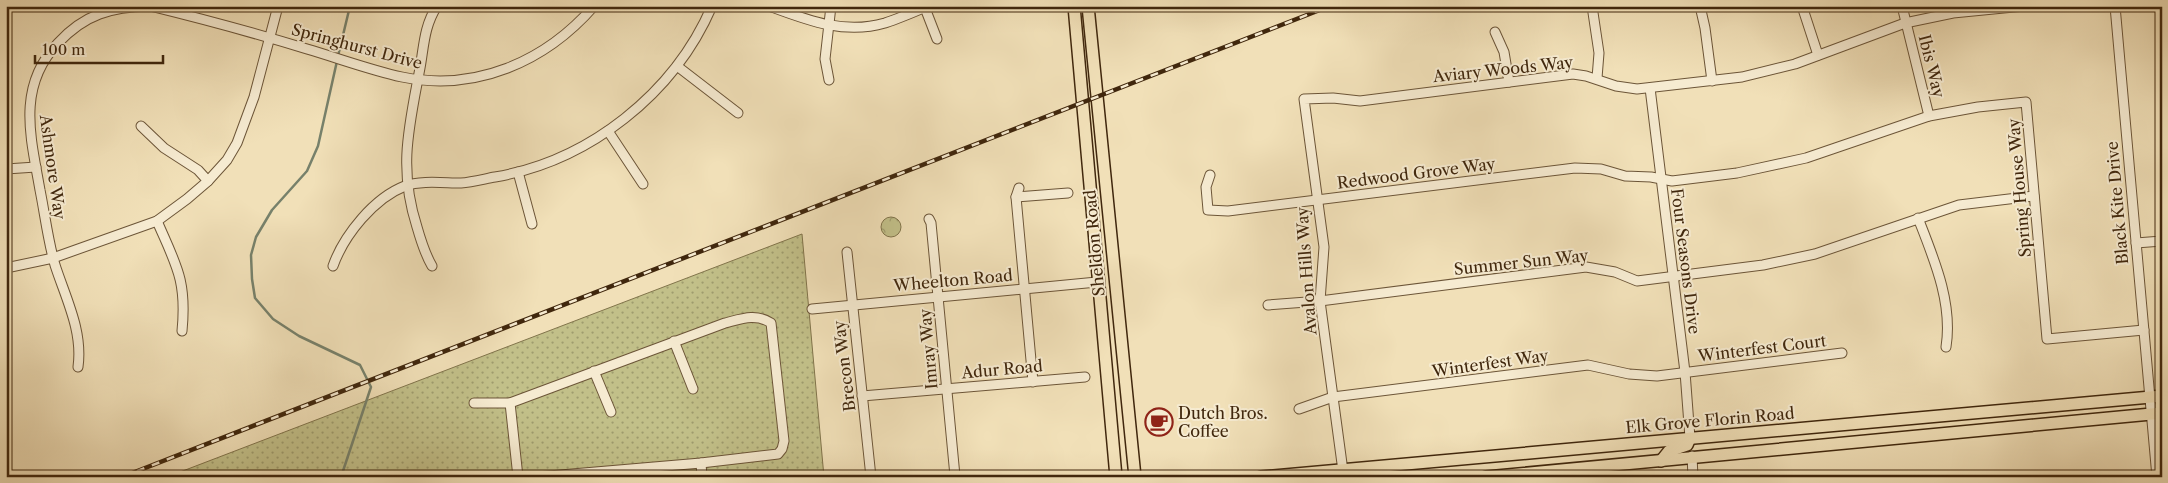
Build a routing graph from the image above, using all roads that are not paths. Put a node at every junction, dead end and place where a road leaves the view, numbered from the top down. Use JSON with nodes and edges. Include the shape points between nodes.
{"nodes":[{"id":1,"x":278,"y":6,"type":"edge"},
{"id":2,"x":437,"y":6,"type":"edge"},
{"id":3,"x":594,"y":6,"type":"edge"},
{"id":4,"x":712,"y":6,"type":"edge"},
{"id":5,"x":769,"y":6,"type":"edge"},
{"id":6,"x":831,"y":6,"type":"edge"},
{"id":7,"x":1074,"y":6,"type":"edge"},
{"id":8,"x":1088,"y":6,"type":"edge"},
{"id":9,"x":1592,"y":6,"type":"edge"},
{"id":10,"x":1700,"y":6,"type":"edge"},
{"id":11,"x":1802,"y":6,"type":"edge"},
{"id":12,"x":1902,"y":6,"type":"edge"},
{"id":13,"x":2024,"y":6,"type":"edge"},
{"id":14,"x":2115,"y":6,"type":"edge"},
{"id":15,"x":927,"y":7,"type":"edge"},
{"id":16,"x":1995,"y":7,"type":"edge"},
{"id":17,"x":1905,"y":23,"type":"junction"},
{"id":18,"x":828,"y":26,"type":"junction"},
{"id":19,"x":1495,"y":32,"type":"dead end"},
{"id":20,"x":269,"y":39,"type":"junction"},
{"id":21,"x":936,"y":39,"type":"dead end"},
{"id":22,"x":1818,"y":55,"type":"junction"},
{"id":23,"x":677,"y":66,"type":"junction"},
{"id":24,"x":418,"y":78,"type":"junction"},
{"id":25,"x":1597,"y":78,"type":"junction"},
{"id":26,"x":829,"y":80,"type":"dead end"},
{"id":27,"x":1712,"y":81,"type":"junction"},
{"id":28,"x":1509,"y":82,"type":"junction"},
{"id":29,"x":1650,"y":88,"type":"junction"},
{"id":30,"x":1304,"y":99,"type":"joint"},
{"id":31,"x":738,"y":113,"type":"dead end"},
{"id":32,"x":1929,"y":116,"type":"junction"},
{"id":33,"x":141,"y":126,"type":"dead end"},
{"id":34,"x":608,"y":131,"type":"junction"},
{"id":35,"x":36,"y":167,"type":"junction"},
{"id":36,"x":6,"y":169,"type":"edge"},
{"id":37,"x":518,"y":172,"type":"junction"},
{"id":38,"x":1210,"y":176,"type":"dead end"},
{"id":39,"x":1661,"y":179,"type":"junction"},
{"id":40,"x":208,"y":181,"type":"junction"},
{"id":41,"x":643,"y":184,"type":"dead end"},
{"id":42,"x":407,"y":186,"type":"junction"},
{"id":43,"x":1068,"y":193,"type":"dead end"},
{"id":44,"x":2034,"y":196,"type":"junction"},
{"id":45,"x":1317,"y":201,"type":"junction"},
{"id":46,"x":1918,"y":218,"type":"junction"},
{"id":47,"x":929,"y":219,"type":"dead end"},
{"id":48,"x":156,"y":221,"type":"junction"},
{"id":49,"x":532,"y":224,"type":"dead end"},
{"id":50,"x":2162,"y":241,"type":"edge"},
{"id":51,"x":2136,"y":243,"type":"junction"},
{"id":52,"x":1095,"y":250,"type":"junction"},
{"id":53,"x":847,"y":252,"type":"dead end"},
{"id":54,"x":53,"y":258,"type":"junction"},
{"id":55,"x":333,"y":266,"type":"dead end"},
{"id":56,"x":432,"y":266,"type":"dead end"},
{"id":57,"x":6,"y":268,"type":"edge"},
{"id":58,"x":1673,"y":278,"type":"junction"},
{"id":59,"x":1097,"y":282,"type":"junction"},
{"id":60,"x":1024,"y":289,"type":"junction"},
{"id":61,"x":938,"y":297,"type":"junction"},
{"id":62,"x":1320,"y":301,"type":"junction"},
{"id":63,"x":852,"y":305,"type":"junction"},
{"id":64,"x":1268,"y":305,"type":"dead end"},
{"id":65,"x":812,"y":309,"type":"dead end"},
{"id":66,"x":1118,"y":324,"type":"junction"},
{"id":67,"x":2144,"y":330,"type":"junction"},
{"id":68,"x":182,"y":331,"type":"dead end"},
{"id":69,"x":674,"y":341,"type":"junction"},
{"id":70,"x":1946,"y":347,"type":"dead end"},
{"id":71,"x":1842,"y":353,"type":"dead end"},
{"id":72,"x":78,"y":367,"type":"dead end"},
{"id":73,"x":594,"y":371,"type":"junction"},
{"id":74,"x":1685,"y":372,"type":"junction"},
{"id":75,"x":1085,"y":377,"type":"dead end"},
{"id":76,"x":1033,"y":382,"type":"junction"},
{"id":77,"x":693,"y":389,"type":"dead end"},
{"id":78,"x":947,"y":389,"type":"junction"},
{"id":79,"x":862,"y":396,"type":"junction"},
{"id":80,"x":2162,"y":396,"type":"edge"},
{"id":81,"x":1333,"y":397,"type":"junction"},
{"id":82,"x":2150,"y":397,"type":"junction"},
{"id":83,"x":474,"y":403,"type":"dead end"},
{"id":84,"x":510,"y":403,"type":"junction"},
{"id":85,"x":1299,"y":409,"type":"dead end"},
{"id":86,"x":611,"y":412,"type":"dead end"},
{"id":87,"x":2156,"y":413,"type":"edge"},
{"id":88,"x":1799,"y":428,"type":"junction"},
{"id":89,"x":1690,"y":438,"type":"junction"},
{"id":90,"x":1692,"y":456,"type":"junction"},
{"id":91,"x":1661,"y":461,"type":"junction"},
{"id":92,"x":701,"y":463,"type":"junction"},
{"id":93,"x":1343,"y":471,"type":"junction"},
{"id":94,"x":955,"y":476,"type":"edge"},
{"id":95,"x":518,"y":477,"type":"edge"},
{"id":96,"x":537,"y":477,"type":"edge"},
{"id":97,"x":702,"y":477,"type":"edge"},
{"id":98,"x":870,"y":477,"type":"edge"},
{"id":99,"x":1116,"y":477,"type":"edge"},
{"id":100,"x":1135,"y":477,"type":"edge"},
{"id":101,"x":1261,"y":477,"type":"edge"},
{"id":102,"x":1486,"y":477,"type":"edge"},
{"id":103,"x":1693,"y":477,"type":"edge"},
{"id":104,"x":2157,"y":477,"type":"edge"}],
"edges":[{"from":1,"to":20,"type":"street"},
{"from":2,"to":24,"type":"street","via":[[424,37]]},
{"from":3,"to":24,"type":"street","name":"Springhurst Drive","via":[[558,41],[514,67],[437,81]]},
{"from":4,"to":23,"type":"street","via":[[697,37]]},
{"from":5,"to":18,"type":"street"},
{"from":6,"to":18,"type":"street"},
{"from":7,"to":52,"type":"main road","name":"Sheldon Road"},
{"from":8,"to":66,"type":"main road","name":"Sheldon Road"},
{"from":9,"to":25,"type":"street","via":[[1599,53]]},
{"from":10,"to":27,"type":"street"},
{"from":11,"to":22,"type":"street"},
{"from":12,"to":17,"type":"street","name":"Ibis Way"},
{"from":13,"to":16,"type":"street","name":"Aviary Woods Way"},
{"from":14,"to":51,"type":"street","name":"Black Kite Drive"},
{"from":15,"to":18,"type":"street","via":[[874,25],[852,28]]},
{"from":15,"to":21,"type":"street"},
{"from":16,"to":17,"type":"street","name":"Aviary Woods Way"},
{"from":17,"to":22,"type":"street","name":"Aviary Woods Way"},
{"from":17,"to":32,"type":"street","name":"Ibis Way"},
{"from":18,"to":26,"type":"street","via":[[825,59]]},
{"from":19,"to":28,"type":"street","via":[[1504,52]]},
{"from":20,"to":24,"type":"street","name":"Springhurst Drive","via":[[402,77]]},
{"from":20,"to":35,"type":"street","name":"Ashmore Way","via":[[150,6],[128,6],[93,15],[66,34],[52,50],[34,84],[28,122]]},
{"from":20,"to":40,"type":"street","via":[[254,97],[237,143]]},
{"from":22,"to":27,"type":"street","name":"Aviary Woods Way","via":[[1769,71]]},
{"from":23,"to":31,"type":"street"},
{"from":23,"to":34,"type":"street","via":[[649,98]]},
{"from":24,"to":42,"type":"street","via":[[406,151]]},
{"from":25,"to":28,"type":"street","name":"Aviary Woods Way","via":[[1573,74]]},
{"from":25,"to":29,"type":"street","name":"Aviary Woods Way","via":[[1626,88]]},
{"from":27,"to":29,"type":"street","name":"Aviary Woods Way"},
{"from":28,"to":30,"type":"street","name":"Aviary Woods Way","via":[[1360,101]]},
{"from":29,"to":39,"type":"street","name":"Four Seasons Drive"},
{"from":30,"to":45,"type":"street","name":"Avalon Hills Way"},
{"from":32,"to":39,"type":"street","name":"Spring House Way","via":[[1815,156],[1772,167],[1672,181]]},
{"from":32,"to":44,"type":"street","name":"Spring House Way","via":[[2026,102]]},
{"from":33,"to":40,"type":"street"},
{"from":34,"to":37,"type":"street","via":[[569,153]]},
{"from":34,"to":41,"type":"street"},
{"from":35,"to":36,"type":"street"},
{"from":35,"to":54,"type":"street","name":"Ashmore Way"},
{"from":37,"to":42,"type":"street","via":[[464,183]]},
{"from":37,"to":49,"type":"street"},
{"from":38,"to":45,"type":"street","name":"Redwood Grove Way","via":[[1206,187],[1208,210],[1228,211]]},
{"from":39,"to":45,"type":"street","name":"Redwood Grove Way","via":[[1625,176],[1588,167]]},
{"from":39,"to":58,"type":"street","name":"Four Seasons Drive"},
{"from":40,"to":48,"type":"street"},
{"from":42,"to":55,"type":"street","via":[[381,200],[367,214],[341,247]]},
{"from":42,"to":56,"type":"street","via":[[420,240]]},
{"from":43,"to":60,"type":"street","via":[[1018,193]]},
{"from":44,"to":46,"type":"street","name":"Summer Sun Way","via":[[1984,200]]},
{"from":44,"to":67,"type":"street","name":"Spring House Way","via":[[2047,339]]},
{"from":45,"to":62,"type":"street","name":"Avalon Hills Way","via":[[1324,247]]},
{"from":46,"to":58,"type":"street","name":"Summer Sun Way","via":[[1815,254],[1763,266]]},
{"from":46,"to":70,"type":"street","via":[[1942,291],[1947,319]]},
{"from":47,"to":61,"type":"street","name":"Imray Way"},
{"from":48,"to":54,"type":"street"},
{"from":48,"to":68,"type":"street","via":[[181,278]]},
{"from":50,"to":51,"type":"street"},
{"from":51,"to":67,"type":"street","name":"Black Kite Drive"},
{"from":52,"to":59,"type":"main road","name":"Sheldon Road"},
{"from":52,"to":66,"type":"main road","via":[[1107,276],[1112,315]]},
{"from":53,"to":63,"type":"street","name":"Brecon Way"},
{"from":54,"to":57,"type":"street"},
{"from":54,"to":72,"type":"street","name":"Ashmore Way","via":[[78,336]]},
{"from":58,"to":62,"type":"street","name":"Summer Sun Way","via":[[1637,281],[1586,266]]},
{"from":58,"to":74,"type":"street","name":"Four Seasons Drive"},
{"from":59,"to":60,"type":"street","name":"Wheelton Road"},
{"from":59,"to":99,"type":"main road","name":"Sheldon Road"},
{"from":60,"to":61,"type":"street","name":"Wheelton Road"},
{"from":60,"to":76,"type":"street"},
{"from":61,"to":63,"type":"street","name":"Wheelton Road"},
{"from":61,"to":78,"type":"street","name":"Imray Way"},
{"from":62,"to":64,"type":"street","name":"Summer Sun Way"},
{"from":62,"to":81,"type":"street","name":"Avalon Hills Way"},
{"from":63,"to":65,"type":"street","name":"Wheelton Road"},
{"from":63,"to":79,"type":"street","name":"Brecon Way"},
{"from":66,"to":100,"type":"main road","name":"Sheldon Road"},
{"from":67,"to":82,"type":"street","name":"Black Kite Drive"},
{"from":69,"to":73,"type":"street"},
{"from":69,"to":77,"type":"street"},
{"from":69,"to":92,"type":"street","via":[[753,317],[771,323],[774,333],[784,441],[782,449],[772,456]]},
{"from":71,"to":74,"type":"street","name":"Winterfest Court"},
{"from":73,"to":84,"type":"street"},
{"from":73,"to":86,"type":"street"},
{"from":74,"to":81,"type":"street","name":"Winterfest Way","via":[[1657,376],[1629,374],[1588,365]]},
{"from":74,"to":89,"type":"street","name":"Four Seasons Drive"},
{"from":75,"to":76,"type":"street","name":"Adur Road"},
{"from":76,"to":78,"type":"street","name":"Adur Road"},
{"from":78,"to":79,"type":"street","name":"Adur Road"},
{"from":78,"to":94,"type":"street","name":"Imray Way"},
{"from":79,"to":98,"type":"street","name":"Brecon Way"},
{"from":80,"to":82,"type":"main road","name":"Elk Grove Florin Road"},
{"from":81,"to":85,"type":"street","name":"Winterfest Way"},
{"from":81,"to":93,"type":"street","name":"Avalon Hills Way"},
{"from":82,"to":87,"type":"street","name":"Black Kite Drive"},
{"from":82,"to":88,"type":"main road","name":"Elk Grove Florin Road"},
{"from":83,"to":84,"type":"street"},
{"from":84,"to":95,"type":"street"},
{"from":87,"to":90,"type":"main road","name":"Elk Grove Florin Road"},
{"from":87,"to":104,"type":"street","name":"Black Kite Drive"},
{"from":88,"to":89,"type":"main road","name":"Elk Grove Florin Road"},
{"from":88,"to":90,"type":"main road","via":[[1781,441],[1709,447],[1698,449]]},
{"from":89,"to":91,"type":"main road","via":[[1687,445],[1669,451]]},
{"from":89,"to":93,"type":"main road","name":"Elk Grove Florin Road"},
{"from":90,"to":91,"type":"main road","name":"Elk Grove Florin Road"},
{"from":90,"to":103,"type":"street"},
{"from":91,"to":102,"type":"main road","name":"Elk Grove Florin Road"},
{"from":92,"to":96,"type":"street"},
{"from":92,"to":97,"type":"street"},
{"from":93,"to":101,"type":"main road","name":"Elk Grove Florin Road"}]}
